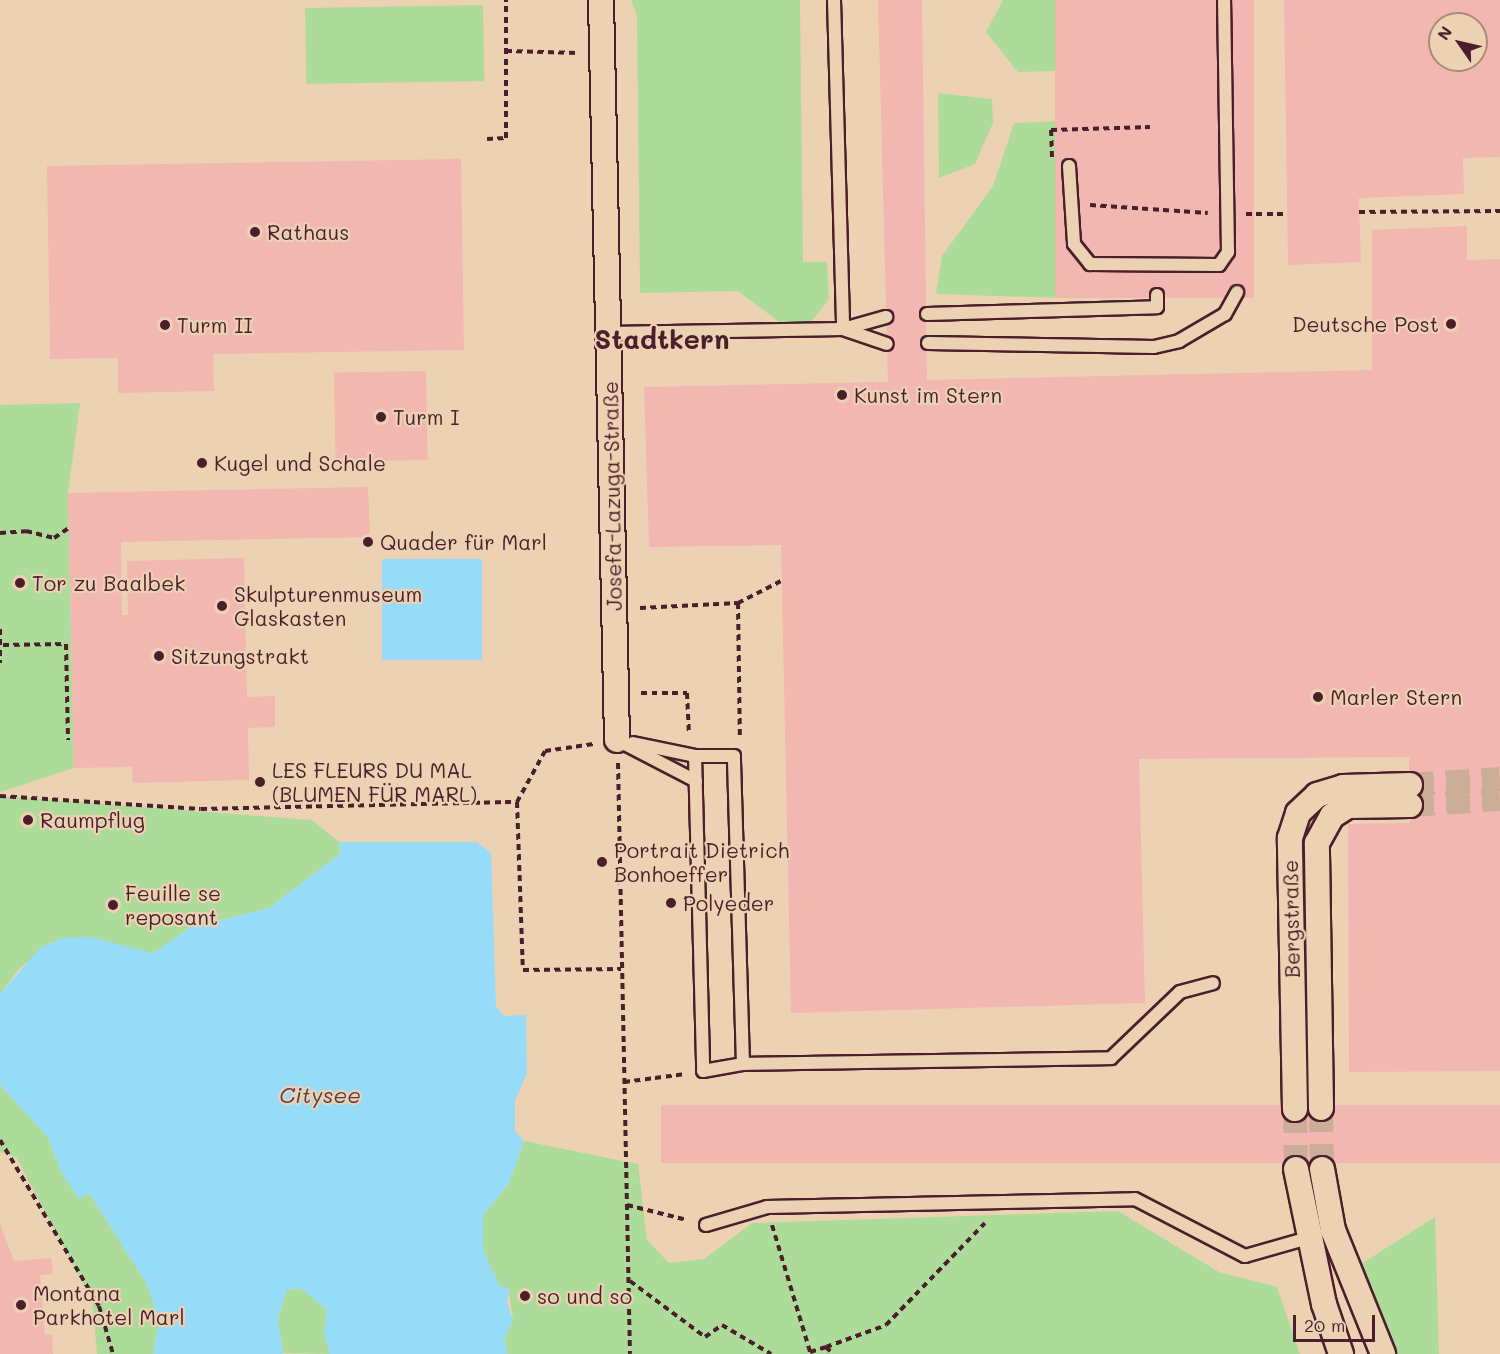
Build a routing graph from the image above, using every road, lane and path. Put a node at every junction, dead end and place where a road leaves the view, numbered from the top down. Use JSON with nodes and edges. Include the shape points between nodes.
{"nodes":[{"id":1,"x":506,"y":0,"type":"edge"},
{"id":2,"x":602,"y":0,"type":"edge"},
{"id":3,"x":834,"y":0,"type":"edge"},
{"id":4,"x":1224,"y":0,"type":"edge"},
{"id":5,"x":507,"y":51,"type":"junction"},
{"id":6,"x":603,"y":53,"type":"junction"},
{"id":7,"x":1150,"y":127,"type":"dead end"},
{"id":8,"x":1051,"y":130,"type":"dead end"},
{"id":9,"x":488,"y":139,"type":"dead end"},
{"id":10,"x":1069,"y":166,"type":"dead end"},
{"id":11,"x":1071,"y":204,"type":"junction"},
{"id":12,"x":1500,"y":211,"type":"edge"},
{"id":13,"x":1359,"y":213,"type":"dead end"},
{"id":14,"x":1227,"y":214,"type":"junction"},
{"id":15,"x":1286,"y":214,"type":"dead end"},
{"id":16,"x":1237,"y":292,"type":"dead end"},
{"id":17,"x":1157,"y":301,"type":"dead end"},
{"id":18,"x":927,"y":314,"type":"dead end"},
{"id":19,"x":886,"y":317,"type":"dead end"},
{"id":20,"x":843,"y":329,"type":"junction"},
{"id":21,"x":609,"y":333,"type":"junction"},
{"id":22,"x":928,"y":343,"type":"dead end"},
{"id":23,"x":887,"y":344,"type":"dead end"},
{"id":24,"x":69,"y":528,"type":"dead end"},
{"id":25,"x":0,"y":533,"type":"edge"},
{"id":26,"x":781,"y":581,"type":"dead end"},
{"id":27,"x":738,"y":603,"type":"junction"},
{"id":28,"x":615,"y":609,"type":"junction"},
{"id":29,"x":0,"y":629,"type":"edge"},
{"id":30,"x":3,"y":645,"type":"junction"},
{"id":31,"x":0,"y":663,"type":"edge"},
{"id":32,"x":616,"y":693,"type":"junction"},
{"id":33,"x":68,"y":740,"type":"dead end"},
{"id":34,"x":617,"y":740,"type":"junction"},
{"id":35,"x":695,"y":756,"type":"junction"},
{"id":36,"x":734,"y":756,"type":"junction"},
{"id":37,"x":696,"y":781,"type":"junction"},
{"id":38,"x":0,"y":796,"type":"edge"},
{"id":39,"x":517,"y":802,"type":"junction"},
{"id":40,"x":621,"y":969,"type":"junction"},
{"id":41,"x":1213,"y":982,"type":"dead end"},
{"id":42,"x":743,"y":1064,"type":"junction"},
{"id":43,"x":703,"y":1071,"type":"junction"},
{"id":44,"x":624,"y":1082,"type":"junction"},
{"id":45,"x":1321,"y":1108,"type":"tunnel mouth"},
{"id":46,"x":1295,"y":1109,"type":"tunnel mouth"},
{"id":47,"x":0,"y":1140,"type":"edge"},
{"id":48,"x":1322,"y":1168,"type":"tunnel mouth"},
{"id":49,"x":1296,"y":1170,"type":"tunnel mouth"},
{"id":50,"x":988,"y":1202,"type":"junction"},
{"id":51,"x":627,"y":1205,"type":"junction"},
{"id":52,"x":767,"y":1207,"type":"junction"},
{"id":53,"x":706,"y":1225,"type":"joint"},
{"id":54,"x":1316,"y":1236,"type":"junction"},
{"id":55,"x":629,"y":1280,"type":"junction"},
{"id":56,"x":826,"y":1347,"type":"junction"},
{"id":57,"x":808,"y":1353,"type":"edge"},
{"id":58,"x":113,"y":1354,"type":"edge"},
{"id":59,"x":630,"y":1354,"type":"edge"},
{"id":60,"x":771,"y":1354,"type":"edge"},
{"id":61,"x":833,"y":1354,"type":"edge"},
{"id":62,"x":1341,"y":1354,"type":"edge"},
{"id":63,"x":1383,"y":1354,"type":"edge"}],
"edges":[{"from":1,"to":5,"type":"path"},
{"from":2,"to":6,"type":"street","name":"Josefa-Lazuga-Straße"},
{"from":3,"to":20,"type":"lane"},
{"from":4,"to":14,"type":"lane"},
{"from":5,"to":6,"type":"path"},
{"from":5,"to":9,"type":"path","via":[[506,138]]},
{"from":6,"to":21,"type":"street","name":"Josefa-Lazuga-Straße"},
{"from":7,"to":8,"type":"path"},
{"from":10,"to":11,"type":"lane"},
{"from":11,"to":14,"type":"path"},
{"from":11,"to":14,"type":"lane","via":[[1074,244],[1090,264],[1219,265],[1228,252]]},
{"from":12,"to":13,"type":"path"},
{"from":14,"to":15,"type":"path"},
{"from":16,"to":22,"type":"lane","via":[[1225,314],[1179,341],[1154,346]]},
{"from":17,"to":18,"type":"lane"},
{"from":19,"to":20,"type":"lane"},
{"from":20,"to":21,"type":"lane"},
{"from":20,"to":23,"type":"lane"},
{"from":21,"to":28,"type":"street","name":"Josefa-Lazuga-Straße"},
{"from":24,"to":25,"type":"path","via":[[54,538],[26,531]]},
{"from":26,"to":27,"type":"path"},
{"from":27,"to":28,"type":"path"},
{"from":27,"to":36,"type":"path","via":[[742,733]]},
{"from":28,"to":32,"type":"street","name":"Josefa-Lazuga-Straße"},
{"from":29,"to":30,"type":"path"},
{"from":30,"to":31,"type":"path"},
{"from":30,"to":33,"type":"path","via":[[66,644]]},
{"from":32,"to":34,"type":"street","name":"Josefa-Lazuga-Straße"},
{"from":32,"to":35,"type":"path","via":[[687,693]]},
{"from":34,"to":35,"type":"lane"},
{"from":34,"to":37,"type":"lane"},
{"from":34,"to":39,"type":"path","via":[[545,751]]},
{"from":34,"to":40,"type":"path"},
{"from":35,"to":36,"type":"lane"},
{"from":35,"to":37,"type":"lane"},
{"from":36,"to":42,"type":"lane"},
{"from":37,"to":43,"type":"lane"},
{"from":38,"to":39,"type":"path","via":[[201,809]]},
{"from":39,"to":40,"type":"path","via":[[523,970]]},
{"from":40,"to":44,"type":"path"},
{"from":41,"to":42,"type":"lane","via":[[1179,992],[1112,1058]]},
{"from":42,"to":43,"type":"lane"},
{"from":43,"to":44,"type":"path"},
{"from":44,"to":51,"type":"path"},
{"from":45,"to":46,"type":"street","name":"Bergstraße","via":[[1317,843],[1332,816],[1348,806],[1410,795],[1371,786],[1317,795],[1298,813],[1290,838]]},
{"from":47,"to":58,"type":"path","via":[[99,1306]]},
{"from":48,"to":63,"type":"street","via":[[1333,1230]]},
{"from":49,"to":54,"type":"street"},
{"from":50,"to":52,"type":"lane"},
{"from":50,"to":54,"type":"lane","via":[[1135,1198],[1245,1256]]},
{"from":50,"to":56,"type":"path","via":[[986,1223],[886,1325]]},
{"from":51,"to":53,"type":"path"},
{"from":51,"to":55,"type":"path"},
{"from":52,"to":53,"type":"lane"},
{"from":52,"to":57,"type":"path"},
{"from":54,"to":62,"type":"street"},
{"from":55,"to":59,"type":"path"},
{"from":55,"to":60,"type":"path","via":[[705,1337],[722,1325]]},
{"from":56,"to":57,"type":"path"},
{"from":56,"to":61,"type":"path"}]}
